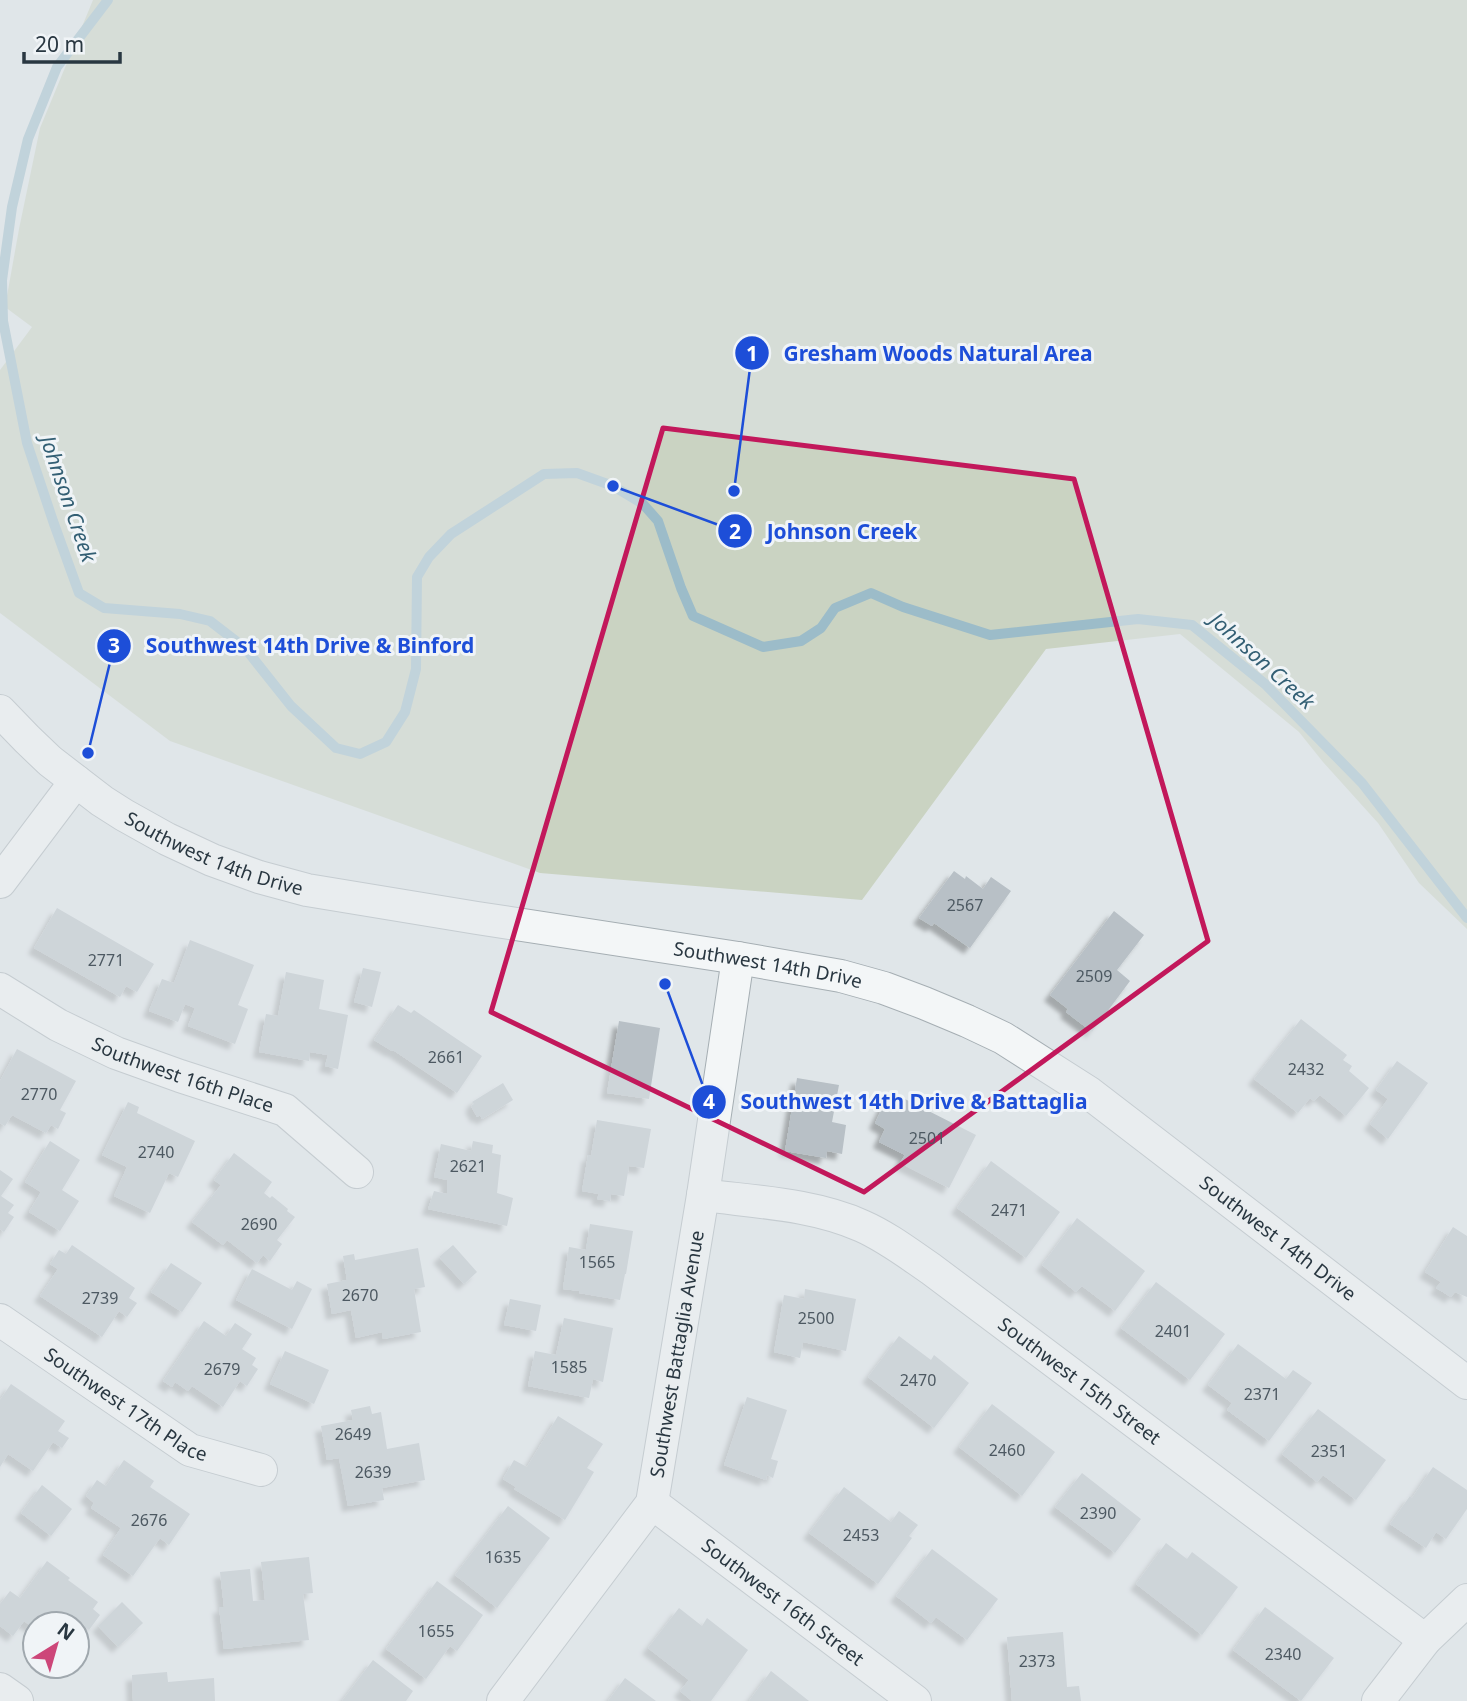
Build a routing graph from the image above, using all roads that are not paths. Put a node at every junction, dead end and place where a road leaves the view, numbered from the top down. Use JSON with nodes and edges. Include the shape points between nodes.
{"nodes":[{"id":1,"x":0,"y":711,"type":"edge"},
{"id":2,"x":76,"y":781,"type":"junction"},
{"id":3,"x":0,"y":882,"type":"edge"},
{"id":4,"x":738,"y":957,"type":"junction"},
{"id":5,"x":0,"y":989,"type":"edge"},
{"id":6,"x":357,"y":1172,"type":"dead end"},
{"id":7,"x":703,"y":1195,"type":"junction"},
{"id":8,"x":0,"y":1320,"type":"edge"},
{"id":9,"x":1467,"y":1383,"type":"edge"},
{"id":10,"x":261,"y":1470,"type":"dead end"},
{"id":11,"x":652,"y":1503,"type":"junction"},
{"id":12,"x":1467,"y":1600,"type":"edge"},
{"id":13,"x":1425,"y":1640,"type":"junction"},
{"id":14,"x":0,"y":1689,"type":"edge"},
{"id":15,"x":17,"y":1701,"type":"edge"},
{"id":16,"x":503,"y":1701,"type":"edge"},
{"id":17,"x":915,"y":1701,"type":"edge"},
{"id":18,"x":1378,"y":1701,"type":"edge"}],
"edges":[{"from":1,"to":2,"type":"street","name":"Southwest 14th Drive"},
{"from":2,"to":3,"type":"street"},
{"from":2,"to":4,"type":"street","name":"Southwest 14th Drive","via":[[124,816],[167,839],[247,873],[307,890]]},
{"from":4,"to":7,"type":"street","name":"Southwest Battaglia Avenue"},
{"from":4,"to":9,"type":"street","name":"Southwest 14th Drive","via":[[884,988],[1003,1038],[1088,1092]]},
{"from":5,"to":6,"type":"street","name":"Southwest 16th Place","via":[[58,1025],[116,1053],[285,1110]]},
{"from":7,"to":11,"type":"street","name":"Southwest Battaglia Avenue"},
{"from":7,"to":13,"type":"street","name":"Southwest 15th Street","via":[[829,1215],[862,1225],[893,1242]]},
{"from":8,"to":10,"type":"street","name":"Southwest 17th Place","via":[[190,1450]]},
{"from":11,"to":16,"type":"street","name":"Southwest Battaglia Avenue"},
{"from":11,"to":17,"type":"street","name":"Southwest 16th Street"},
{"from":12,"to":13,"type":"street"},
{"from":13,"to":18,"type":"street"},
{"from":14,"to":15,"type":"street"}]}
